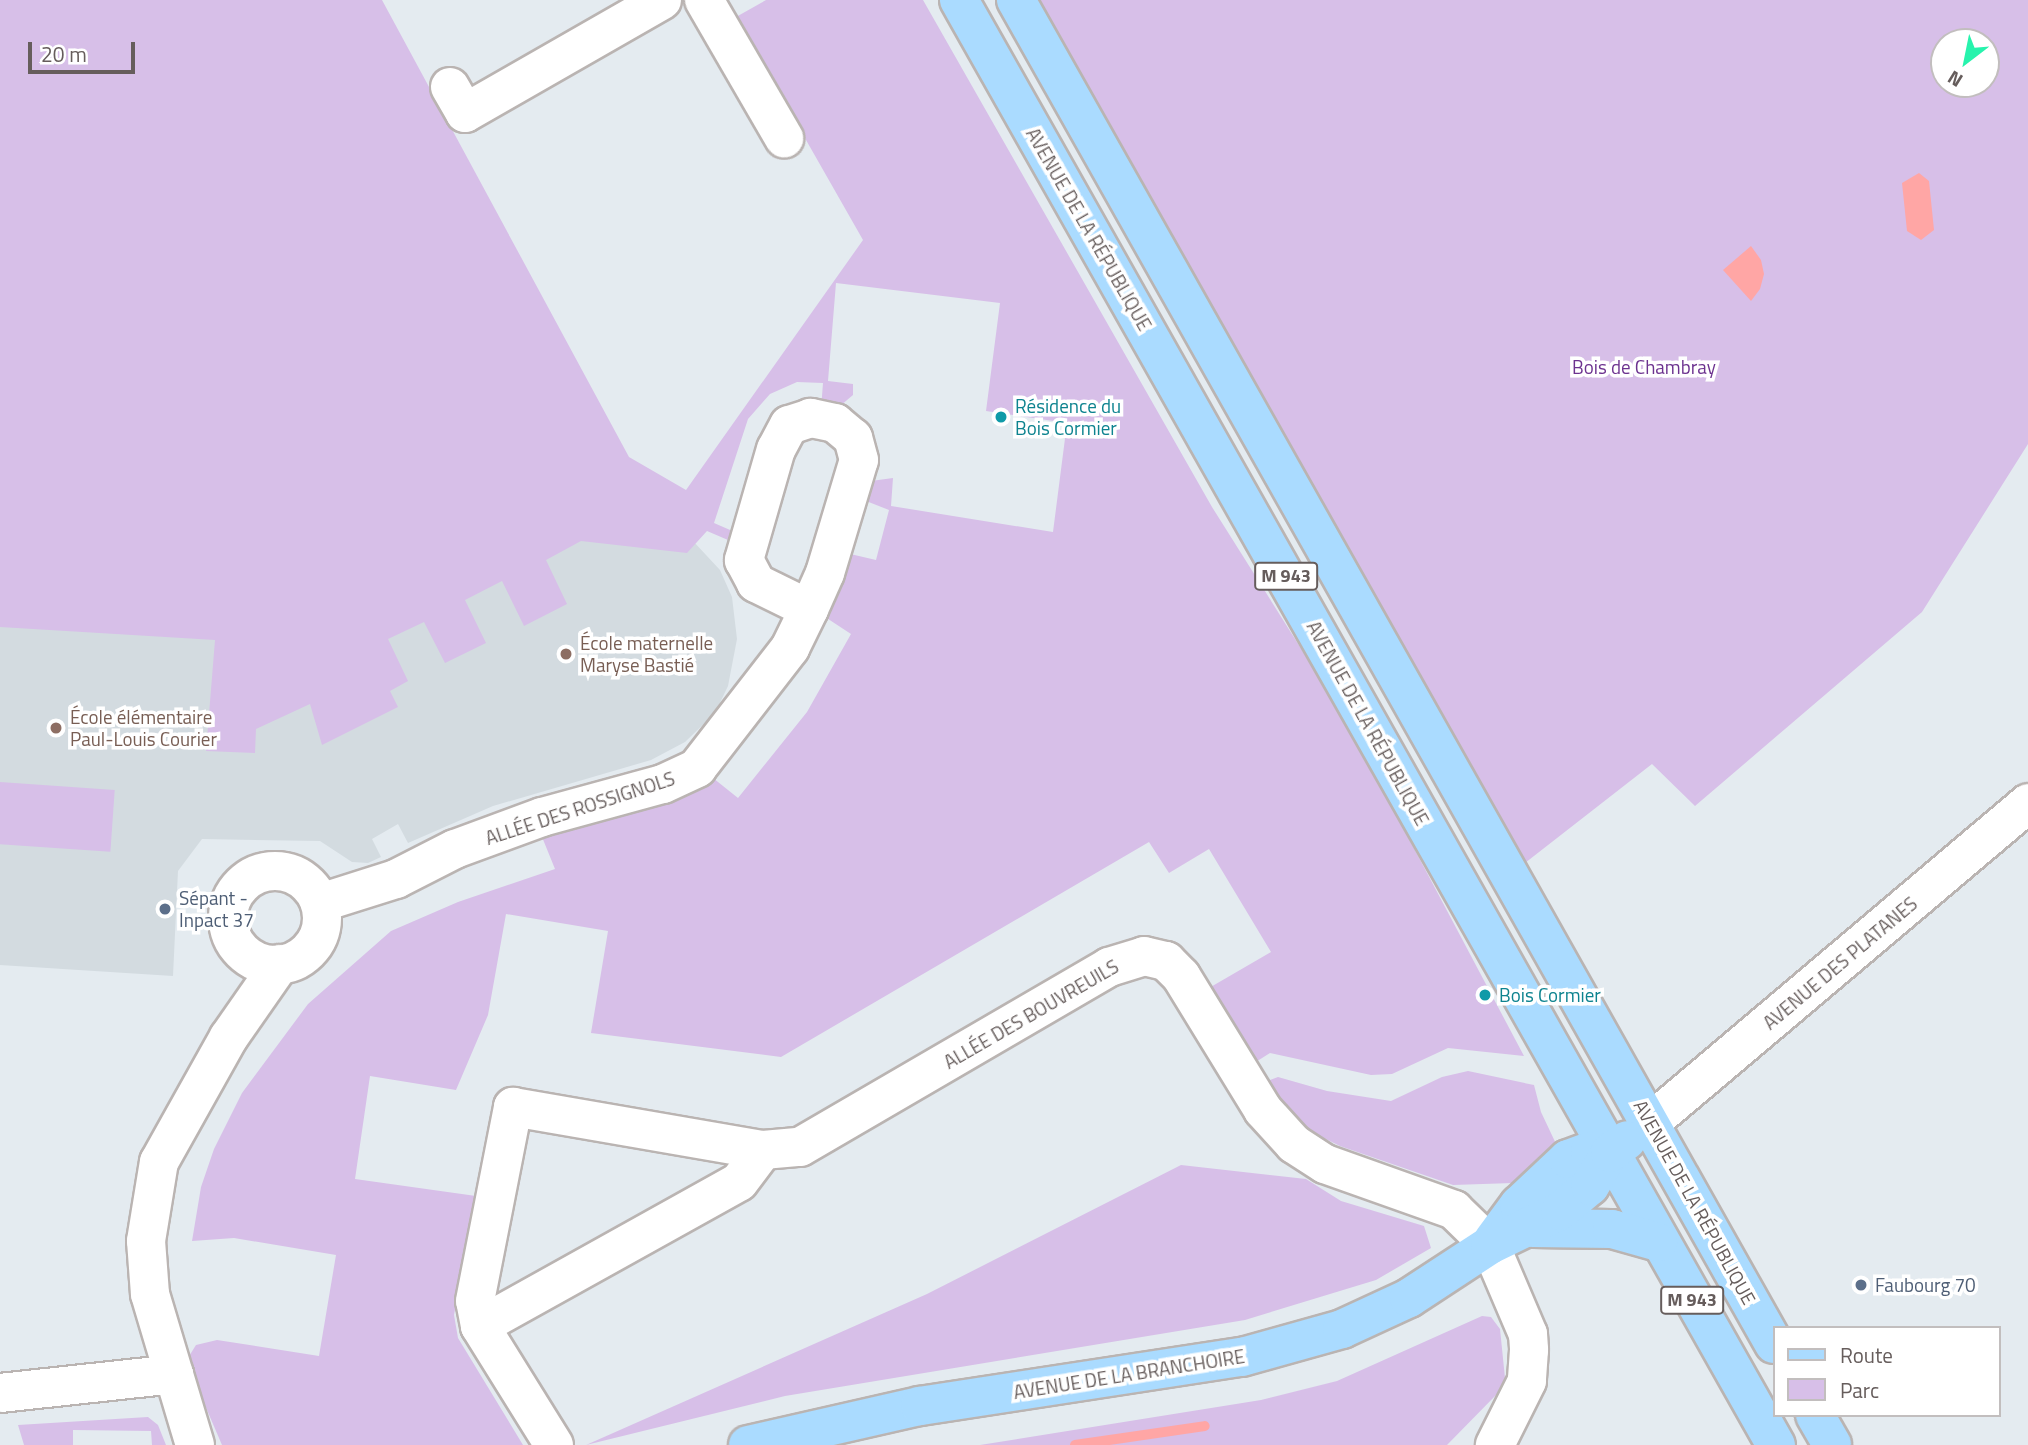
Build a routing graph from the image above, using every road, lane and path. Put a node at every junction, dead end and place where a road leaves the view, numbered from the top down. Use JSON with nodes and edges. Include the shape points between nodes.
{"nodes":[{"id":1,"x":662,"y":0,"type":"edge"},
{"id":2,"x":704,"y":0,"type":"edge"},
{"id":3,"x":959,"y":0,"type":"edge"},
{"id":4,"x":1016,"y":0,"type":"edge"},
{"id":5,"x":450,"y":87,"type":"dead end"},
{"id":6,"x":784,"y":138,"type":"dead end"},
{"id":7,"x":809,"y":609,"type":"dead end"},
{"id":8,"x":2028,"y":803,"type":"edge"},
{"id":9,"x":320,"y":903,"type":"junction"},
{"id":10,"x":280,"y":964,"type":"junction"},
{"id":11,"x":1651,"y":1122,"type":"junction"},
{"id":12,"x":763,"y":1150,"type":"junction"},
{"id":13,"x":1610,"y":1153,"type":"junction"},
{"id":14,"x":1500,"y":1240,"type":"junction"},
{"id":15,"x":1658,"y":1242,"type":"junction"},
{"id":16,"x":480,"y":1326,"type":"junction"},
{"id":17,"x":1772,"y":1340,"type":"edge"},
{"id":18,"x":174,"y":1374,"type":"junction"},
{"id":19,"x":0,"y":1393,"type":"edge"},
{"id":20,"x":1816,"y":1417,"type":"edge"},
{"id":21,"x":195,"y":1445,"type":"edge"},
{"id":22,"x":554,"y":1445,"type":"edge"},
{"id":23,"x":748,"y":1445,"type":"edge"},
{"id":24,"x":1495,"y":1445,"type":"edge"},
{"id":25,"x":1776,"y":1445,"type":"edge"},
{"id":26,"x":1832,"y":1445,"type":"edge"}],
"edges":[{"from":1,"to":5,"type":"street","via":[[465,113]]},
{"from":2,"to":6,"type":"street"},
{"from":3,"to":13,"type":"main road","name":"AVENUE DE LA RÉPUBLIQUE","number":"M 943"},
{"from":4,"to":11,"type":"main road","name":"AVENUE DE LA RÉPUBLIQUE","number":"M 943"},
{"from":7,"to":9,"type":"street","name":"ALLÉE DES ROSSIGNOLS","via":[[790,648],[697,768],[663,784],[542,817],[455,849],[396,879]]},
{"from":8,"to":11,"type":"street","name":"AVENUE DES PLATANES"},
{"from":9,"to":10,"type":"street","via":[[317,938],[302,956]]},
{"from":9,"to":10,"type":"street","via":[[302,879],[281,871],[259,873],[235,891],[227,920],[238,948],[250,958]]},
{"from":10,"to":18,"type":"street","via":[[229,1037],[159,1162],[146,1241],[150,1294]]},
{"from":11,"to":13,"type":"main road"},
{"from":11,"to":17,"type":"main road","name":"AVENUE DE LA RÉPUBLIQUE","number":"M 943"},
{"from":12,"to":14,"type":"street","name":"ALLÉE DES BOUVREUILS","via":[[800,1147],[1109,967],[1155,956],[1181,976],[1263,1110],[1294,1144],[1325,1164],[1454,1210]]},
{"from":12,"to":16,"type":"street","via":[[739,1182]]},
{"from":12,"to":16,"type":"street","name":"ALLÉE DES BOUVREUILS","via":[[513,1107],[475,1301]]},
{"from":13,"to":14,"type":"main road","name":"AVENUE DE LA BRANCHOIRE","via":[[1599,1176],[1578,1197]]},
{"from":13,"to":15,"type":"main road","name":"AVENUE DE LA RÉPUBLIQUE","number":"M 943"},
{"from":14,"to":15,"type":"main road","via":[[1548,1227],[1590,1226]]},
{"from":14,"to":23,"type":"main road","name":"AVENUE DE LA BRANCHOIRE","via":[[1367,1318],[1275,1349],[920,1406]]},
{"from":14,"to":24,"type":"street","via":[[1529,1350],[1527,1381]]},
{"from":15,"to":25,"type":"main road","name":"AVENUE DE LA RÉPUBLIQUE","number":"M 943"},
{"from":16,"to":22,"type":"street","name":"ALLÉE DES BOUVREUILS"},
{"from":18,"to":19,"type":"street"},
{"from":18,"to":21,"type":"street"},
{"from":20,"to":26,"type":"main road"}]}
